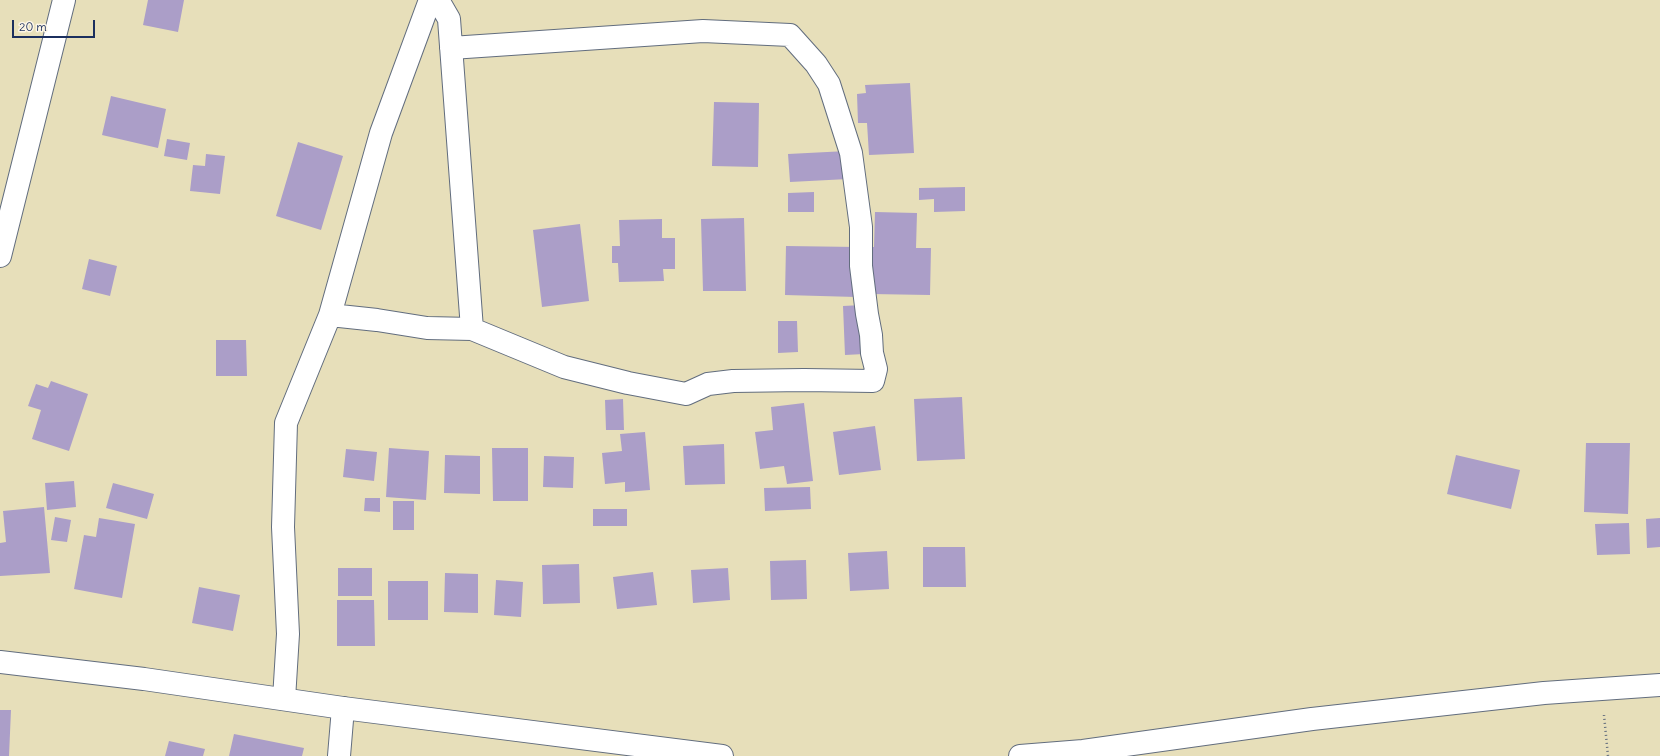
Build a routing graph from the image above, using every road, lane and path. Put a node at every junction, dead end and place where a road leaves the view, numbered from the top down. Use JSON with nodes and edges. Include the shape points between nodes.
{"nodes":[{"id":1,"x":64,"y":0,"type":"edge"},
{"id":2,"x":430,"y":0,"type":"edge"},
{"id":3,"x":438,"y":0,"type":"edge"},
{"id":4,"x":451,"y":48,"type":"junction"},
{"id":5,"x":0,"y":256,"type":"edge"},
{"id":6,"x":330,"y":315,"type":"junction"},
{"id":7,"x":472,"y":329,"type":"junction"},
{"id":8,"x":0,"y":662,"type":"edge"},
{"id":9,"x":1660,"y":686,"type":"edge"},
{"id":10,"x":1602,"y":689,"type":"junction"},
{"id":11,"x":284,"y":699,"type":"junction"},
{"id":12,"x":343,"y":708,"type":"junction"},
{"id":13,"x":338,"y":756,"type":"edge"},
{"id":14,"x":722,"y":756,"type":"edge"},
{"id":15,"x":1020,"y":756,"type":"edge"},
{"id":16,"x":1608,"y":756,"type":"edge"}],
"edges":[{"from":1,"to":5,"type":"street"},
{"from":2,"to":6,"type":"street","via":[[381,134]]},
{"from":3,"to":4,"type":"street","via":[[449,19]]},
{"from":4,"to":7,"type":"street"},
{"from":4,"to":7,"type":"street","via":[[703,31],[790,35],[816,64],[829,84],[851,153],[862,227],[861,266],[864,293],[876,369],[873,381],[733,381],[708,384],[686,394],[564,367]]},
{"from":6,"to":7,"type":"street","via":[[427,328]]},
{"from":6,"to":11,"type":"street","via":[[286,423],[283,527],[288,634]]},
{"from":8,"to":11,"type":"street"},
{"from":9,"to":10,"type":"street"},
{"from":10,"to":15,"type":"street","via":[[1328,717],[1083,751]]},
{"from":10,"to":16,"type":"path"},
{"from":11,"to":12,"type":"street"},
{"from":12,"to":13,"type":"street"},
{"from":12,"to":14,"type":"street"}]}
